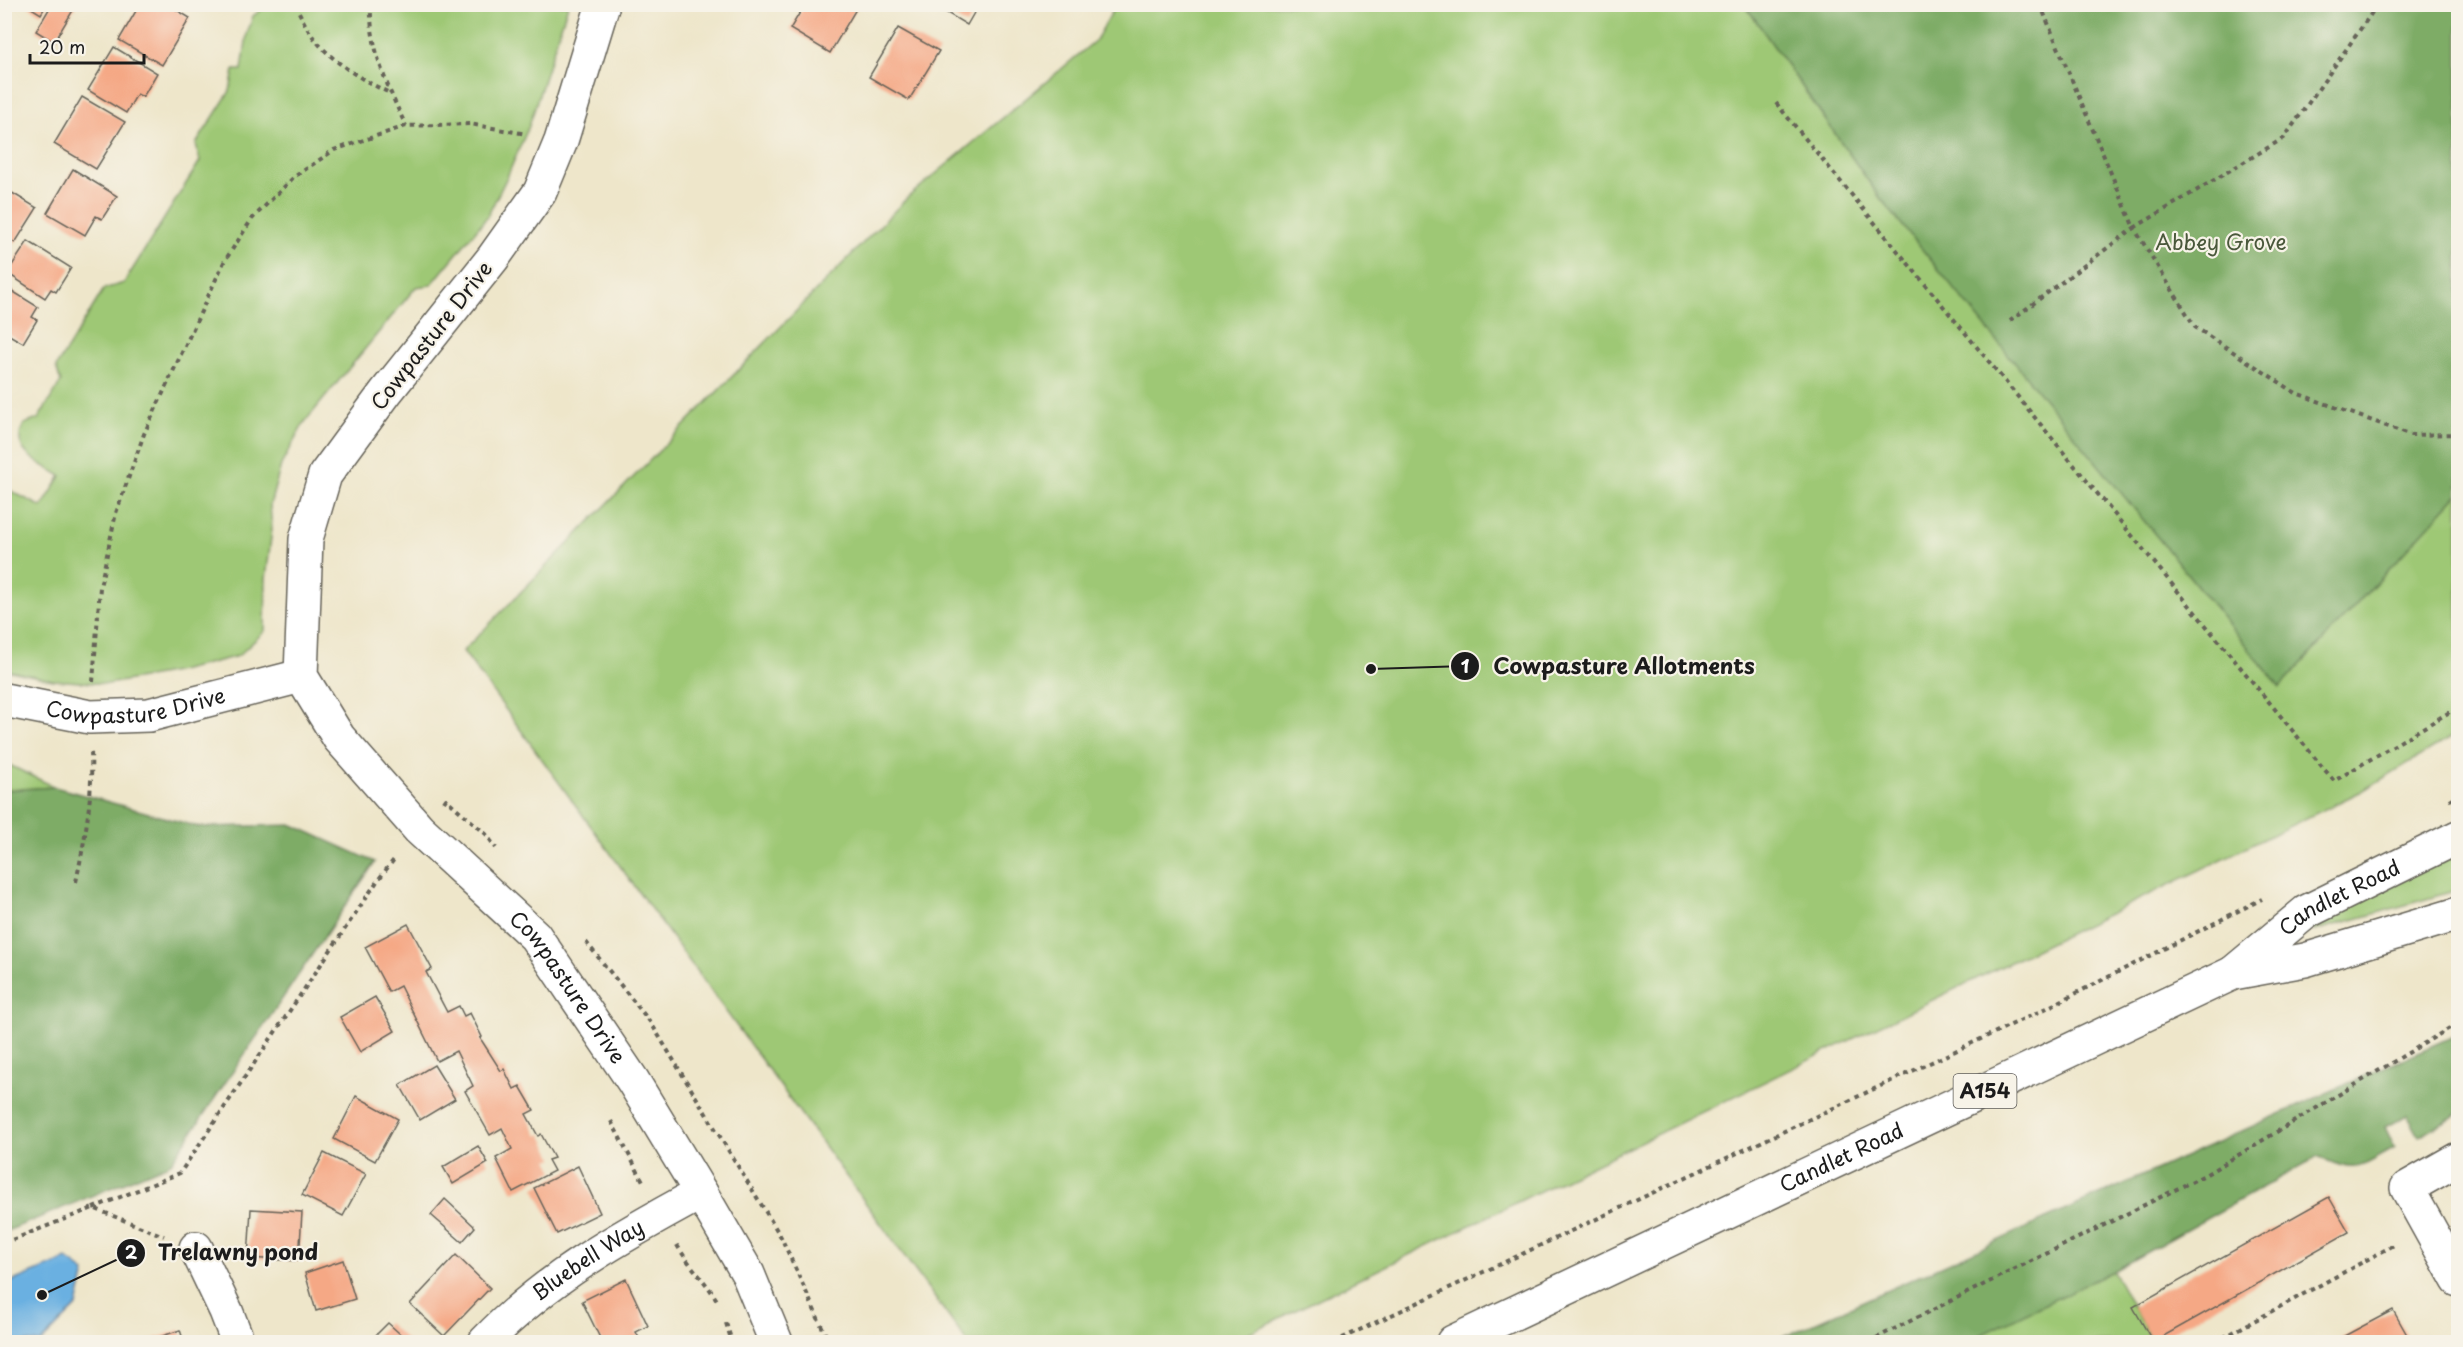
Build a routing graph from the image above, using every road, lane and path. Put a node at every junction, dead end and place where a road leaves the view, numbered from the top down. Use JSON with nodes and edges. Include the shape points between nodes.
{"nodes":[{"id":1,"x":295,"y":4,"type":"edge"},
{"id":2,"x":371,"y":4,"type":"edge"},
{"id":3,"x":603,"y":4,"type":"edge"},
{"id":4,"x":2040,"y":4,"type":"edge"},
{"id":5,"x":2378,"y":4,"type":"edge"},
{"id":6,"x":390,"y":93,"type":"junction"},
{"id":7,"x":1776,"y":103,"type":"dead end"},
{"id":8,"x":406,"y":126,"type":"junction"},
{"id":9,"x":561,"y":141,"type":"junction"},
{"id":10,"x":2134,"y":228,"type":"junction"},
{"id":11,"x":2010,"y":321,"type":"dead end"},
{"id":12,"x":2458,"y":435,"type":"edge"},
{"id":13,"x":301,"y":676,"type":"junction"},
{"id":14,"x":4,"y":700,"type":"edge"},
{"id":15,"x":2458,"y":707,"type":"edge"},
{"id":16,"x":90,"y":717,"type":"junction"},
{"id":17,"x":2458,"y":795,"type":"edge"},
{"id":18,"x":2440,"y":806,"type":"dead end"},
{"id":19,"x":419,"y":829,"type":"junction"},
{"id":20,"x":2458,"y":837,"type":"edge"},
{"id":21,"x":76,"y":882,"type":"dead end"},
{"id":22,"x":2266,"y":896,"type":"dead end"},
{"id":23,"x":2458,"y":914,"type":"edge"},
{"id":24,"x":2233,"y":973,"type":"junction"},
{"id":25,"x":2458,"y":1023,"type":"edge"},
{"id":26,"x":607,"y":1113,"type":"dead end"},
{"id":27,"x":2458,"y":1159,"type":"edge"},
{"id":28,"x":701,"y":1193,"type":"junction"},
{"id":29,"x":93,"y":1208,"type":"junction"},
{"id":30,"x":659,"y":1216,"type":"junction"},
{"id":31,"x":4,"y":1243,"type":"edge"},
{"id":32,"x":196,"y":1248,"type":"joint"},
{"id":33,"x":2382,"y":1252,"type":"dead end"},
{"id":34,"x":2458,"y":1280,"type":"edge"},
{"id":35,"x":722,"y":1311,"type":"dead end"},
{"id":36,"x":725,"y":1321,"type":"dead end"},
{"id":37,"x":238,"y":1342,"type":"edge"},
{"id":38,"x":485,"y":1342,"type":"edge"},
{"id":39,"x":732,"y":1342,"type":"edge"},
{"id":40,"x":776,"y":1342,"type":"edge"},
{"id":41,"x":1334,"y":1342,"type":"edge"},
{"id":42,"x":1453,"y":1342,"type":"edge"},
{"id":43,"x":1868,"y":1342,"type":"edge"},
{"id":44,"x":2215,"y":1342,"type":"edge"}],
"edges":[{"from":1,"to":6,"type":"path","via":[[311,35],[349,71]]},
{"from":2,"to":6,"type":"path","via":[[375,47]]},
{"from":3,"to":9,"type":"street","name":"Cowpasture Drive"},
{"from":4,"to":10,"type":"path"},
{"from":5,"to":10,"type":"path","via":[[2284,138]]},
{"from":6,"to":8,"type":"path"},
{"from":7,"to":15,"type":"path","via":[[2334,782]]},
{"from":8,"to":9,"type":"path","via":[[470,124]]},
{"from":8,"to":16,"type":"path","via":[[334,150],[294,177],[252,219],[224,262],[144,434],[116,513],[100,587]]},
{"from":9,"to":13,"type":"street","name":"Cowpasture Drive","via":[[540,192],[325,476],[306,539]]},
{"from":10,"to":11,"type":"path"},
{"from":10,"to":12,"type":"path","via":[[2195,327],[2296,393],[2411,435]]},
{"from":13,"to":16,"type":"street","name":"Cowpasture Drive","via":[[149,716]]},
{"from":13,"to":19,"type":"street","name":"Cowpasture Drive","via":[[339,738]]},
{"from":14,"to":16,"type":"street","name":"Cowpasture Drive"},
{"from":16,"to":21,"type":"path","via":[[92,777]]},
{"from":17,"to":18,"type":"path"},
{"from":19,"to":28,"type":"street","name":"Cowpasture Drive","via":[[535,936],[633,1081]]},
{"from":19,"to":29,"type":"path","via":[[378,880],[180,1173]]},
{"from":20,"to":24,"type":"street","name":"Candlet Road","number":"A154","via":[[2306,912]]},
{"from":22,"to":41,"type":"path","via":[[2047,1008]]},
{"from":23,"to":24,"type":"street","name":"Candlet Road","number":"A154","via":[[2305,960]]},
{"from":24,"to":42,"type":"street","name":"Candlet Road","number":"A154"},
{"from":25,"to":43,"type":"path","via":[[2205,1175]]},
{"from":26,"to":30,"type":"path"},
{"from":27,"to":34,"type":"street","via":[[2408,1188]]},
{"from":28,"to":30,"type":"street","name":"Bluebell Way"},
{"from":28,"to":40,"type":"street","name":"Cowpasture Drive","via":[[748,1274]]},
{"from":29,"to":31,"type":"path"},
{"from":29,"to":32,"type":"path"},
{"from":30,"to":35,"type":"path"},
{"from":30,"to":38,"type":"street","name":"Bluebell Way","via":[[550,1283]]},
{"from":32,"to":37,"type":"street"},
{"from":33,"to":44,"type":"path"},
{"from":36,"to":39,"type":"path"}]}
